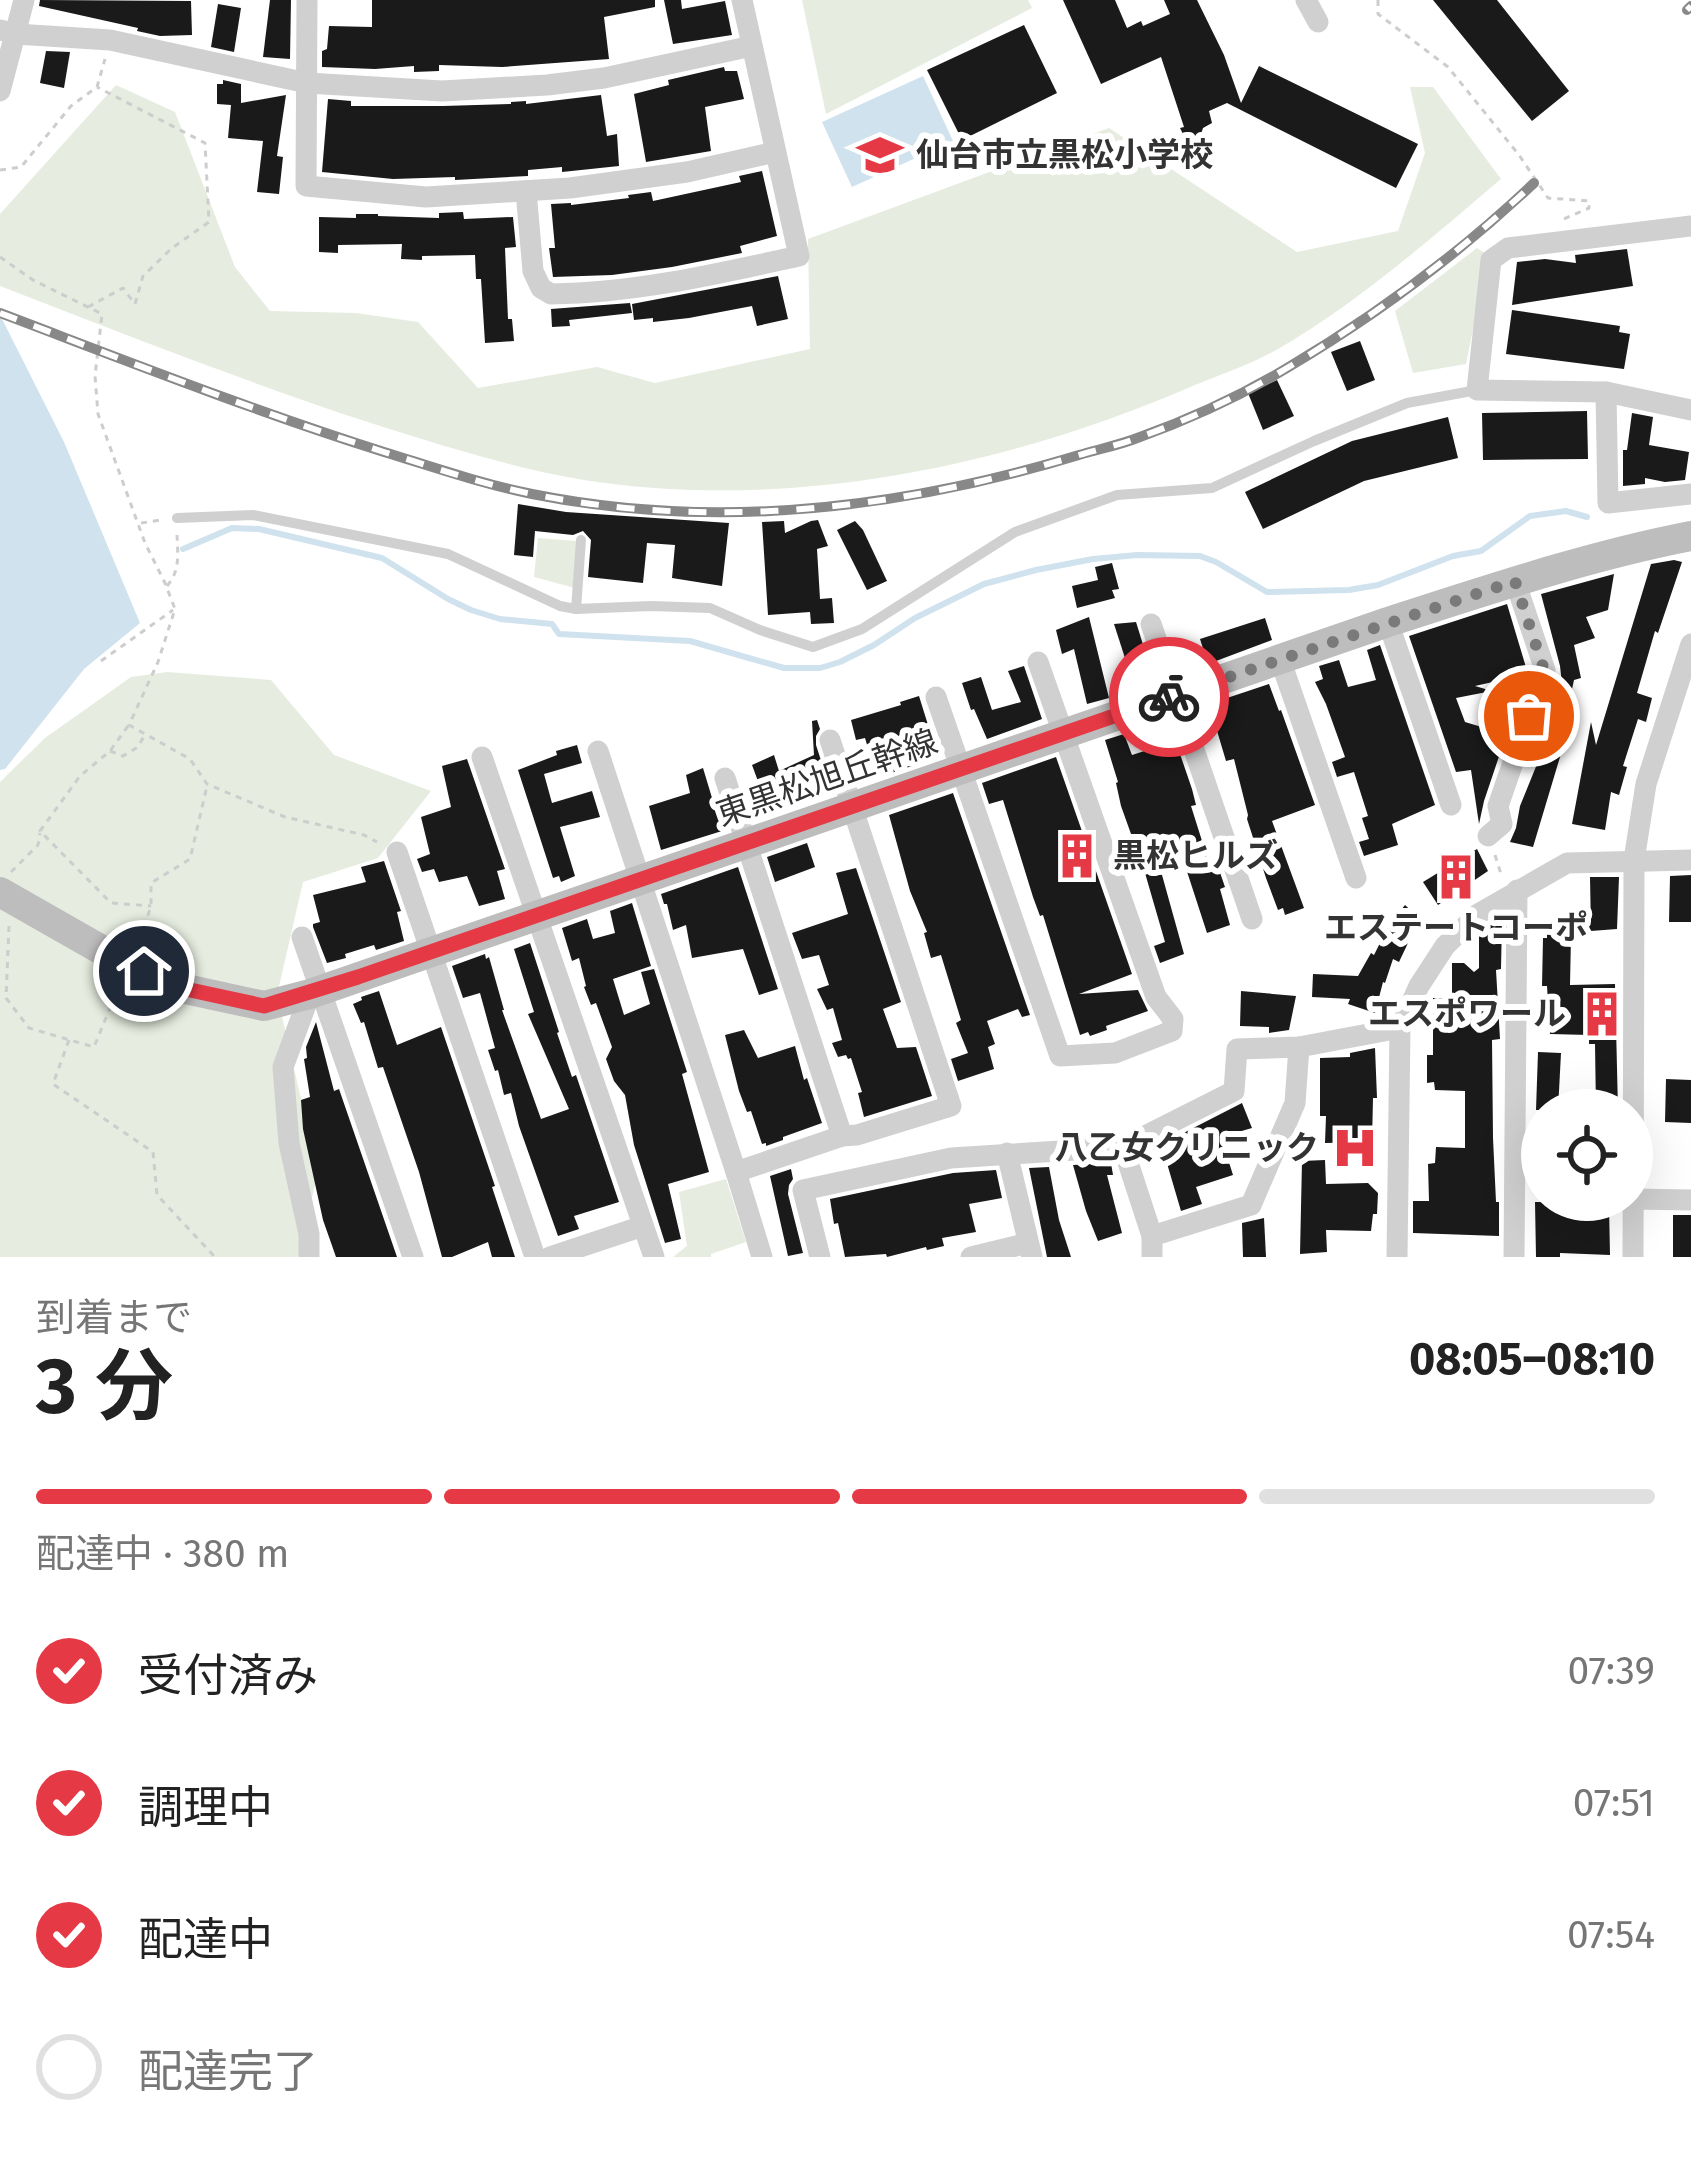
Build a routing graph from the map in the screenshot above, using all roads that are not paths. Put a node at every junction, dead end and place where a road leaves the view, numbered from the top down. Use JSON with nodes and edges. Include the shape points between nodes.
{"nodes":[{"id":1,"x":24,"y":0,"type":"edge"},
{"id":2,"x":307,"y":0,"type":"edge"},
{"id":3,"x":742,"y":0,"type":"edge"},
{"id":4,"x":1306,"y":0,"type":"edge"},
{"id":5,"x":1318,"y":22,"type":"dead end"},
{"id":6,"x":8,"y":32,"type":"edge"},
{"id":7,"x":752,"y":46,"type":"junction"},
{"id":8,"x":307,"y":82,"type":"junction"},
{"id":9,"x":0,"y":91,"type":"edge"},
{"id":10,"x":776,"y":152,"type":"junction"},
{"id":11,"x":526,"y":190,"type":"junction"},
{"id":12,"x":1691,"y":226,"type":"edge"},
{"id":13,"x":1477,"y":390,"type":"junction"},
{"id":14,"x":1606,"y":392,"type":"junction"},
{"id":15,"x":1691,"y":410,"type":"edge"},
{"id":16,"x":1691,"y":494,"type":"edge"},
{"id":17,"x":177,"y":518,"type":"road end"},
{"id":18,"x":1691,"y":536,"type":"edge"},
{"id":19,"x":580,"y":540,"type":"dead end"},
{"id":20,"x":1515,"y":581,"type":"junction"},
{"id":21,"x":576,"y":609,"type":"junction"},
{"id":22,"x":1388,"y":622,"type":"junction"},
{"id":23,"x":1151,"y":624,"type":"dead end"},
{"id":24,"x":1691,"y":644,"type":"edge"},
{"id":25,"x":1280,"y":659,"type":"junction"},
{"id":26,"x":1039,"y":662,"type":"dead end"},
{"id":27,"x":1175,"y":695,"type":"junction"},
{"id":28,"x":936,"y":697,"type":"dead end"},
{"id":29,"x":1063,"y":732,"type":"junction"},
{"id":30,"x":830,"y":740,"type":"dead end"},
{"id":31,"x":598,"y":751,"type":"dead end"},
{"id":32,"x":482,"y":757,"type":"dead end"},
{"id":33,"x":962,"y":770,"type":"junction"},
{"id":34,"x":725,"y":778,"type":"dead end"},
{"id":35,"x":1451,"y":805,"type":"dead end"},
{"id":36,"x":852,"y":807,"type":"junction"},
{"id":37,"x":1489,"y":836,"type":"road end"},
{"id":38,"x":746,"y":843,"type":"junction"},
{"id":39,"x":397,"y":852,"type":"road end"},
{"id":40,"x":1634,"y":860,"type":"junction"},
{"id":41,"x":1691,"y":860,"type":"edge"},
{"id":42,"x":1357,"y":878,"type":"dead end"},
{"id":43,"x":640,"y":880,"type":"junction"},
{"id":44,"x":4,"y":892,"type":"edge"},
{"id":45,"x":1513,"y":892,"type":"junction"},
{"id":46,"x":537,"y":916,"type":"junction"},
{"id":47,"x":1252,"y":919,"type":"dead end"},
{"id":48,"x":302,"y":937,"type":"dead end"},
{"id":49,"x":431,"y":952,"type":"junction"},
{"id":50,"x":315,"y":992,"type":"junction"},
{"id":51,"x":1400,"y":1028,"type":"junction"},
{"id":52,"x":1299,"y":1046,"type":"junction"},
{"id":53,"x":1634,"y":1089,"type":"edge"},
{"id":54,"x":842,"y":1136,"type":"junction"},
{"id":55,"x":1124,"y":1147,"type":"junction"},
{"id":56,"x":1007,"y":1153,"type":"junction"},
{"id":57,"x":736,"y":1172,"type":"junction"},
{"id":58,"x":1653,"y":1199,"type":"edge"},
{"id":59,"x":1691,"y":1200,"type":"edge"},
{"id":60,"x":1634,"y":1221,"type":"edge"},
{"id":61,"x":643,"y":1226,"type":"junction"},
{"id":62,"x":1152,"y":1246,"type":"edge"},
{"id":63,"x":1030,"y":1250,"type":"edge"},
{"id":64,"x":309,"y":1257,"type":"edge"},
{"id":65,"x":412,"y":1257,"type":"edge"},
{"id":66,"x":535,"y":1257,"type":"edge"},
{"id":67,"x":550,"y":1257,"type":"edge"},
{"id":68,"x":654,"y":1257,"type":"edge"},
{"id":69,"x":762,"y":1257,"type":"edge"},
{"id":70,"x":820,"y":1257,"type":"edge"},
{"id":71,"x":971,"y":1257,"type":"edge"},
{"id":72,"x":1397,"y":1257,"type":"edge"},
{"id":73,"x":1514,"y":1257,"type":"edge"},
{"id":74,"x":1633,"y":1257,"type":"edge"}],
"edges":[{"from":1,"to":6,"type":"street"},
{"from":2,"to":8,"type":"street"},
{"from":3,"to":7,"type":"street"},
{"from":4,"to":5,"type":"street"},
{"from":6,"to":8,"type":"street","via":[[110,40]]},
{"from":6,"to":9,"type":"street"},
{"from":7,"to":8,"type":"street","via":[[547,86],[442,91]]},
{"from":7,"to":10,"type":"street"},
{"from":8,"to":11,"type":"street","via":[[306,186],[426,197]]},
{"from":10,"to":11,"type":"street","via":[[687,172]]},
{"from":10,"to":11,"type":"street","via":[[799,256],[701,278],[551,294],[532,271]]},
{"from":12,"to":13,"type":"street","via":[[1508,248],[1491,260]]},
{"from":13,"to":14,"type":"street"},
{"from":13,"to":21,"type":"lane","via":[[1407,403],[1212,488],[1117,495],[1015,532],[862,629],[813,647],[710,608]]},
{"from":14,"to":15,"type":"street"},
{"from":14,"to":16,"type":"street","via":[[1608,503]]},
{"from":17,"to":21,"type":"lane","via":[[253,514],[448,554]]},
{"from":18,"to":20,"type":"street","name":"東黒松旭丘幹線"},
{"from":19,"to":21,"type":"lane"},
{"from":20,"to":22,"type":"street","name":"東黒松旭丘幹線"},
{"from":20,"to":37,"type":"street","via":[[1544,670],[1498,806],[1502,824]]},
{"from":22,"to":25,"type":"street","name":"東黒松旭丘幹線"},
{"from":22,"to":35,"type":"street"},
{"from":23,"to":27,"type":"street"},
{"from":24,"to":40,"type":"street","via":[[1646,784]]},
{"from":25,"to":27,"type":"street","name":"東黒松旭丘幹線"},
{"from":25,"to":42,"type":"street"},
{"from":26,"to":29,"type":"street"},
{"from":27,"to":29,"type":"street","name":"東黒松旭丘幹線"},
{"from":27,"to":47,"type":"street"},
{"from":28,"to":33,"type":"street"},
{"from":29,"to":33,"type":"street","name":"東黒松旭丘幹線"},
{"from":29,"to":33,"type":"street","via":[[1156,997],[1173,1018],[1172,1031],[1134,1046],[1060,1056]]},
{"from":30,"to":36,"type":"street"},
{"from":31,"to":43,"type":"street"},
{"from":32,"to":46,"type":"street"},
{"from":33,"to":36,"type":"street","name":"東黒松旭丘幹線"},
{"from":34,"to":38,"type":"street"},
{"from":36,"to":38,"type":"street","name":"東黒松旭丘幹線"},
{"from":36,"to":54,"type":"street","via":[[951,1106]]},
{"from":38,"to":43,"type":"street","name":"東黒松旭丘幹線"},
{"from":38,"to":54,"type":"street"},
{"from":39,"to":49,"type":"street"},
{"from":40,"to":41,"type":"street"},
{"from":40,"to":45,"type":"street","via":[[1567,863]]},
{"from":40,"to":53,"type":"street"},
{"from":43,"to":46,"type":"street","name":"東黒松旭丘幹線"},
{"from":43,"to":57,"type":"street"},
{"from":44,"to":50,"type":"street","name":"東黒松旭丘幹線","via":[[181,988],[264,1006]]},
{"from":45,"to":51,"type":"street","via":[[1445,946]]},
{"from":45,"to":73,"type":"street"},
{"from":46,"to":49,"type":"street","name":"東黒松旭丘幹線"},
{"from":46,"to":61,"type":"street"},
{"from":48,"to":50,"type":"street"},
{"from":49,"to":50,"type":"street","name":"東黒松旭丘幹線"},
{"from":49,"to":66,"type":"street"},
{"from":50,"to":64,"type":"street","via":[[283,1067]]},
{"from":50,"to":65,"type":"street"},
{"from":51,"to":52,"type":"street"},
{"from":51,"to":72,"type":"street"},
{"from":52,"to":55,"type":"street","via":[[1237,1049],[1234,1090]]},
{"from":52,"to":62,"type":"street","via":[[1295,1103],[1251,1205]]},
{"from":54,"to":57,"type":"street"},
{"from":55,"to":56,"type":"street"},
{"from":55,"to":62,"type":"street"},
{"from":56,"to":63,"type":"street"},
{"from":56,"to":70,"type":"street","via":[[951,1157],[803,1190]]},
{"from":57,"to":69,"type":"street"},
{"from":58,"to":59,"type":"street"},
{"from":60,"to":74,"type":"street"},
{"from":61,"to":67,"type":"street"},
{"from":61,"to":68,"type":"street"},
{"from":63,"to":71,"type":"street"}]}
